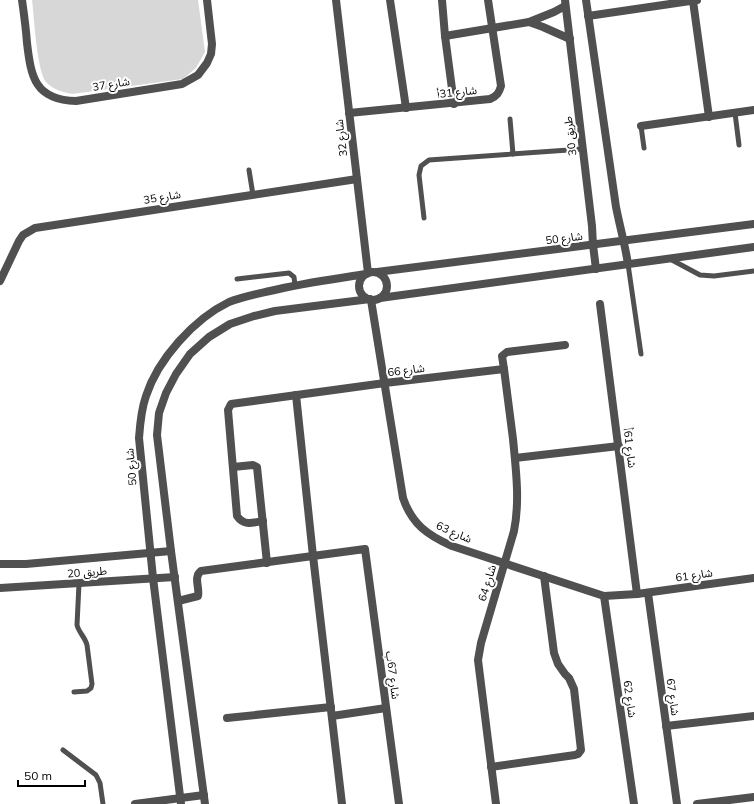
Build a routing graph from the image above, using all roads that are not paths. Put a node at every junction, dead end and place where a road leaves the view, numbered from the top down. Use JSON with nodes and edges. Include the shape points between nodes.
{"nodes":[{"id":1,"x":22,"y":0,"type":"edge"},
{"id":2,"x":207,"y":0,"type":"edge"},
{"id":3,"x":336,"y":0,"type":"edge"},
{"id":4,"x":390,"y":0,"type":"edge"},
{"id":5,"x":442,"y":0,"type":"edge"},
{"id":6,"x":488,"y":0,"type":"edge"},
{"id":7,"x":586,"y":0,"type":"edge"},
{"id":8,"x":696,"y":0,"type":"edge"},
{"id":9,"x":565,"y":3,"type":"edge"},
{"id":10,"x":588,"y":16,"type":"junction"},
{"id":11,"x":529,"y":22,"type":"junction"},
{"id":12,"x":492,"y":28,"type":"junction"},
{"id":13,"x":445,"y":36,"type":"junction"},
{"id":14,"x":570,"y":39,"type":"junction"},
{"id":15,"x":454,"y":104,"type":"junction"},
{"id":16,"x":406,"y":108,"type":"junction"},
{"id":17,"x":754,"y":110,"type":"edge"},
{"id":18,"x":349,"y":113,"type":"junction"},
{"id":19,"x":735,"y":113,"type":"junction"},
{"id":20,"x":709,"y":117,"type":"junction"},
{"id":21,"x":510,"y":119,"type":"dead end"},
{"id":22,"x":641,"y":126,"type":"joint"},
{"id":23,"x":739,"y":144,"type":"dead end"},
{"id":24,"x":644,"y":148,"type":"dead end"},
{"id":25,"x":583,"y":149,"type":"junction"},
{"id":26,"x":513,"y":154,"type":"junction"},
{"id":27,"x":249,"y":170,"type":"dead end"},
{"id":28,"x":357,"y":179,"type":"junction"},
{"id":29,"x":253,"y":195,"type":"junction"},
{"id":30,"x":424,"y":218,"type":"dead end"},
{"id":31,"x":754,"y":224,"type":"edge"},
{"id":32,"x":625,"y":241,"type":"junction"},
{"id":33,"x":593,"y":245,"type":"junction"},
{"id":34,"x":754,"y":247,"type":"edge"},
{"id":35,"x":669,"y":259,"type":"junction"},
{"id":36,"x":628,"y":264,"type":"junction"},
{"id":37,"x":596,"y":269,"type":"junction"},
{"id":38,"x":754,"y":271,"type":"edge"},
{"id":39,"x":377,"y":272,"type":"junction"},
{"id":40,"x":367,"y":274,"type":"junction"},
{"id":41,"x":237,"y":279,"type":"dead end"},
{"id":42,"x":0,"y":281,"type":"edge"},
{"id":43,"x":295,"y":285,"type":"junction"},
{"id":44,"x":380,"y":298,"type":"junction"},
{"id":45,"x":371,"y":300,"type":"junction"},
{"id":46,"x":600,"y":304,"type":"dead end"},
{"id":47,"x":565,"y":345,"type":"dead end"},
{"id":48,"x":641,"y":354,"type":"dead end"},
{"id":49,"x":504,"y":369,"type":"junction"},
{"id":50,"x":385,"y":383,"type":"junction"},
{"id":51,"x":296,"y":395,"type":"junction"},
{"id":52,"x":618,"y":446,"type":"junction"},
{"id":53,"x":515,"y":458,"type":"junction"},
{"id":54,"x":232,"y":467,"type":"junction"},
{"id":55,"x":263,"y":521,"type":"junction"},
{"id":56,"x":171,"y":550,"type":"junction"},
{"id":57,"x":150,"y":552,"type":"junction"},
{"id":58,"x":313,"y":556,"type":"junction"},
{"id":59,"x":267,"y":562,"type":"junction"},
{"id":60,"x":504,"y":563,"type":"junction"},
{"id":61,"x":0,"y":564,"type":"edge"},
{"id":62,"x":544,"y":576,"type":"junction"},
{"id":63,"x":175,"y":577,"type":"junction"},
{"id":64,"x":152,"y":578,"type":"junction"},
{"id":65,"x":754,"y":578,"type":"edge"},
{"id":66,"x":79,"y":584,"type":"junction"},
{"id":67,"x":0,"y":588,"type":"edge"},
{"id":68,"x":648,"y":593,"type":"junction"},
{"id":69,"x":637,"y":594,"type":"junction"},
{"id":70,"x":604,"y":596,"type":"junction"},
{"id":71,"x":178,"y":601,"type":"junction"},
{"id":72,"x":74,"y":692,"type":"dead end"},
{"id":73,"x":386,"y":708,"type":"junction"},
{"id":74,"x":331,"y":711,"type":"junction"},
{"id":75,"x":754,"y":716,"type":"edge"},
{"id":76,"x":227,"y":718,"type":"dead end"},
{"id":77,"x":666,"y":726,"type":"junction"},
{"id":78,"x":63,"y":750,"type":"dead end"},
{"id":79,"x":491,"y":767,"type":"junction"},
{"id":80,"x":204,"y":795,"type":"junction"},
{"id":81,"x":754,"y":798,"type":"edge"},
{"id":82,"x":180,"y":801,"type":"edge"},
{"id":83,"x":103,"y":804,"type":"edge"},
{"id":84,"x":135,"y":804,"type":"edge"},
{"id":85,"x":205,"y":804,"type":"edge"},
{"id":86,"x":342,"y":804,"type":"edge"},
{"id":87,"x":399,"y":804,"type":"edge"},
{"id":88,"x":496,"y":804,"type":"edge"},
{"id":89,"x":634,"y":804,"type":"edge"},
{"id":90,"x":677,"y":804,"type":"edge"},
{"id":91,"x":697,"y":804,"type":"edge"}],
"edges":[{"from":1,"to":2,"type":"street","name":"شارع 37","via":[[29,61],[35,81],[53,97],[64,101],[76,101],[182,84],[198,75],[207,63],[212,44]]},
{"from":3,"to":18,"type":"street","name":"شارع 32"},
{"from":4,"to":16,"type":"street"},
{"from":5,"to":13,"type":"street"},
{"from":6,"to":12,"type":"street","name":"شارع 31أ"},
{"from":7,"to":10,"type":"street"},
{"from":8,"to":10,"type":"street"},
{"from":8,"to":20,"type":"street"},
{"from":9,"to":11,"type":"street","via":[[554,12]]},
{"from":9,"to":14,"type":"street","name":"طريق 30"},
{"from":10,"to":32,"type":"street","via":[[616,207]]},
{"from":11,"to":12,"type":"street"},
{"from":11,"to":14,"type":"street"},
{"from":12,"to":13,"type":"street"},
{"from":12,"to":15,"type":"street","name":"شارع 31أ","via":[[500,90],[494,98]]},
{"from":13,"to":15,"type":"street"},
{"from":14,"to":25,"type":"street","name":"طريق 30"},
{"from":15,"to":16,"type":"street","name":"شارع 31أ"},
{"from":16,"to":18,"type":"street","name":"شارع 31أ"},
{"from":17,"to":19,"type":"street"},
{"from":18,"to":28,"type":"street","name":"شارع 32"},
{"from":19,"to":20,"type":"street"},
{"from":19,"to":23,"type":"lane"},
{"from":20,"to":22,"type":"street"},
{"from":21,"to":26,"type":"lane"},
{"from":22,"to":24,"type":"lane"},
{"from":25,"to":26,"type":"lane"},
{"from":25,"to":33,"type":"street","name":"طريق 30"},
{"from":26,"to":30,"type":"lane","via":[[428,160],[421,166],[419,175]]},
{"from":27,"to":29,"type":"lane"},
{"from":28,"to":29,"type":"street","name":"شارع 35"},
{"from":28,"to":40,"type":"street","name":"شارع 32"},
{"from":29,"to":42,"type":"street","name":"شارع 35","via":[[34,228],[22,235],[18,241]]},
{"from":31,"to":32,"type":"street","name":"شارع 50"},
{"from":32,"to":33,"type":"street","name":"شارع 50"},
{"from":32,"to":36,"type":"street"},
{"from":33,"to":37,"type":"street","name":"طريق 30"},
{"from":33,"to":39,"type":"street","name":"شارع 50"},
{"from":34,"to":35,"type":"street"},
{"from":35,"to":36,"type":"street"},
{"from":35,"to":38,"type":"lane","via":[[700,275],[714,276]]},
{"from":36,"to":37,"type":"street"},
{"from":36,"to":48,"type":"lane"},
{"from":37,"to":44,"type":"street"},
{"from":39,"to":40,"type":"street"},
{"from":39,"to":44,"type":"street","via":[[384,277],[387,284],[386,292]]},
{"from":40,"to":43,"type":"street","name":"شارع 50"},
{"from":40,"to":45,"type":"street","via":[[361,280],[360,288],[363,295]]},
{"from":41,"to":43,"type":"lane","via":[[289,273],[294,277]]},
{"from":43,"to":57,"type":"street","name":"شارع 50","via":[[250,295],[210,313],[179,342],[154,376],[142,410],[139,438]]},
{"from":44,"to":45,"type":"street"},
{"from":45,"to":50,"type":"street","name":"شارع 63"},
{"from":45,"to":56,"type":"street","via":[[275,311],[254,316],[230,324],[190,354],[166,393],[159,413],[157,435]]},
{"from":46,"to":52,"type":"street","name":"شارع 61أ"},
{"from":47,"to":49,"type":"street","via":[[507,352],[502,356]]},
{"from":49,"to":50,"type":"street","name":"شارع 66"},
{"from":49,"to":53,"type":"street","name":"شارع 64"},
{"from":50,"to":51,"type":"street","name":"شارع 66"},
{"from":50,"to":60,"type":"street","name":"شارع 63","via":[[403,498],[413,519],[432,537],[442,542]]},
{"from":51,"to":54,"type":"street","name":"شارع 66","via":[[233,403],[229,406]]},
{"from":51,"to":58,"type":"street"},
{"from":52,"to":53,"type":"street"},
{"from":52,"to":69,"type":"street","name":"شارع 61أ"},
{"from":53,"to":60,"type":"street","name":"شارع 64","via":[[517,515]]},
{"from":54,"to":55,"type":"street","via":[[237,516],[248,524]]},
{"from":54,"to":55,"type":"street","via":[[253,465],[257,468]]},
{"from":55,"to":59,"type":"street"},
{"from":56,"to":57,"type":"street","name":"طريق 20"},
{"from":56,"to":63,"type":"street"},
{"from":57,"to":61,"type":"street","name":"طريق 20","via":[[26,564]]},
{"from":57,"to":64,"type":"street","name":"شارع 50"},
{"from":58,"to":59,"type":"street"},
{"from":58,"to":73,"type":"street","name":"شارع 67ب","via":[[365,549]]},
{"from":58,"to":74,"type":"street"},
{"from":59,"to":71,"type":"street","via":[[201,571],[197,575],[198,596]]},
{"from":60,"to":62,"type":"street","name":"شارع 63"},
{"from":60,"to":79,"type":"street","name":"شارع 64","via":[[478,660]]},
{"from":62,"to":70,"type":"street","name":"شارع 63"},
{"from":62,"to":79,"type":"street","via":[[554,653],[574,689],[581,750],[575,755]]},
{"from":63,"to":64,"type":"street","name":"طريق 20"},
{"from":63,"to":71,"type":"street"},
{"from":64,"to":66,"type":"street","name":"طريق 20"},
{"from":64,"to":82,"type":"street","name":"شارع 50"},
{"from":65,"to":68,"type":"street","name":"شارع 61"},
{"from":66,"to":67,"type":"street","name":"طريق 20"},
{"from":66,"to":72,"type":"lane","via":[[77,625],[86,639],[92,684],[87,691]]},
{"from":68,"to":69,"type":"street","name":"شارع 61"},
{"from":68,"to":77,"type":"street","name":"شارع 67"},
{"from":69,"to":70,"type":"street","name":"شارع 63"},
{"from":70,"to":89,"type":"street","name":"شارع 62"},
{"from":71,"to":80,"type":"street"},
{"from":73,"to":74,"type":"street"},
{"from":73,"to":87,"type":"street","name":"شارع 67ب"},
{"from":74,"to":76,"type":"street"},
{"from":74,"to":86,"type":"street"},
{"from":75,"to":77,"type":"street"},
{"from":77,"to":90,"type":"street","name":"شارع 67"},
{"from":78,"to":83,"type":"lane","via":[[96,775],[100,783]]},
{"from":79,"to":88,"type":"street","name":"شارع 64"},
{"from":80,"to":82,"type":"street"},
{"from":80,"to":85,"type":"street"},
{"from":81,"to":91,"type":"street"},
{"from":82,"to":84,"type":"street"}]}
